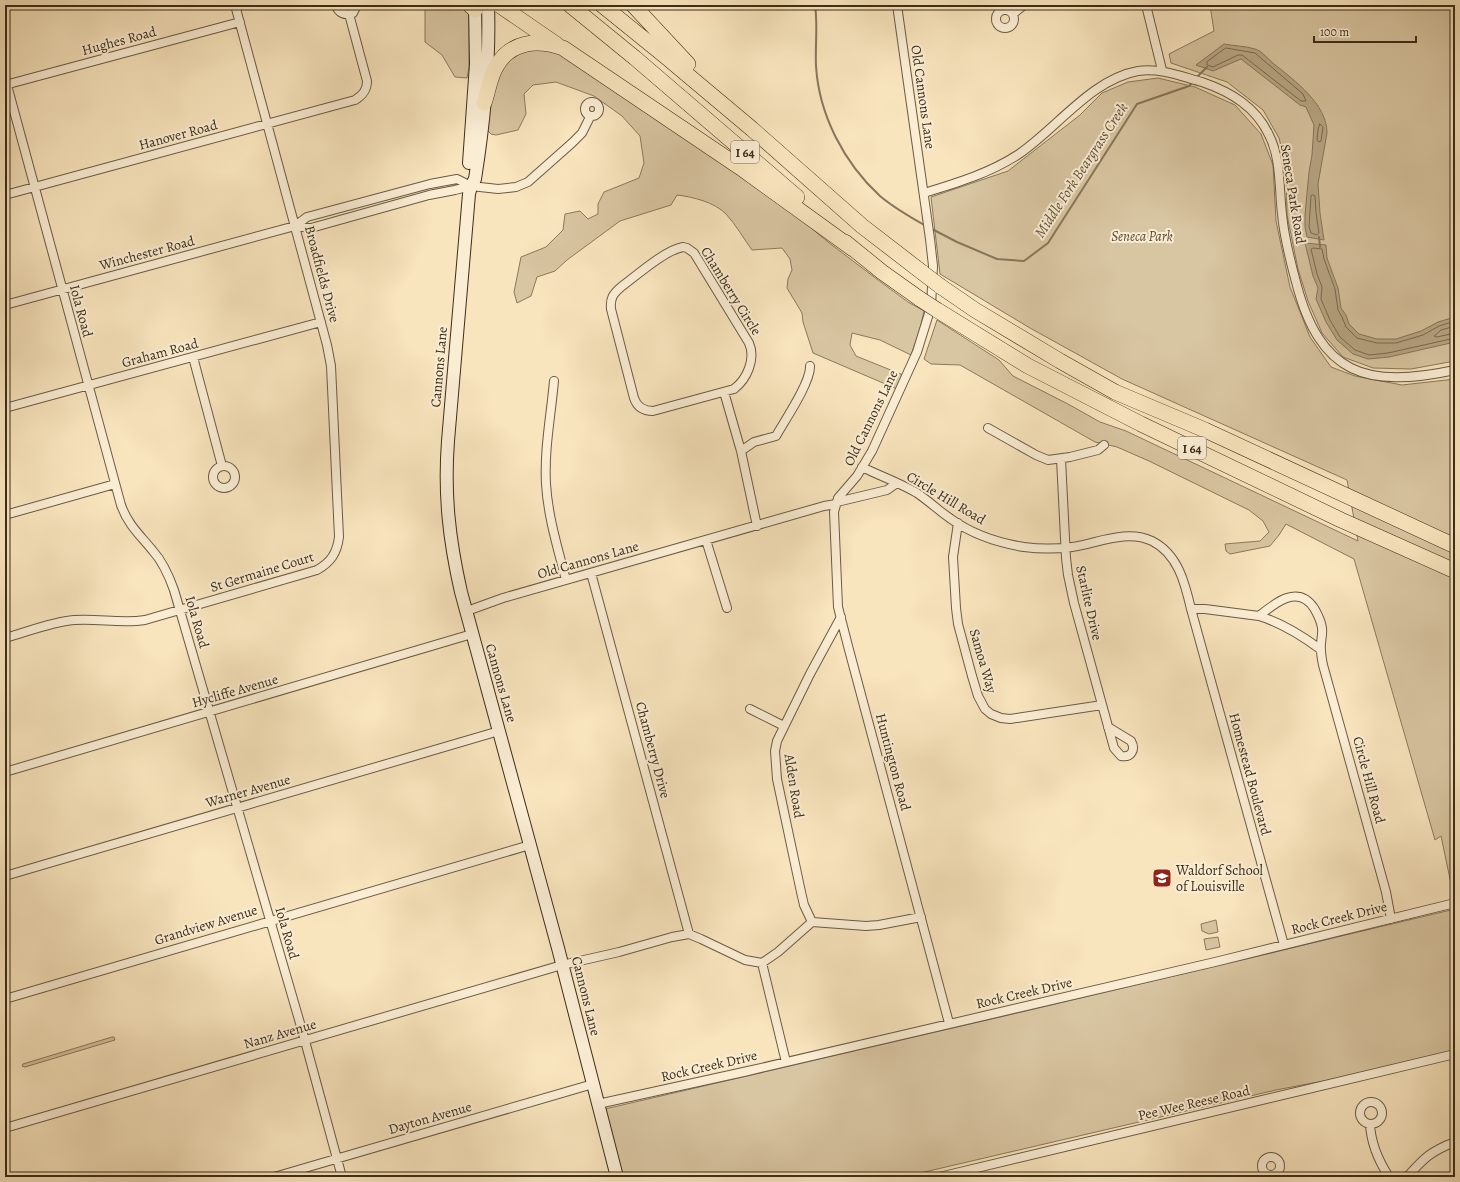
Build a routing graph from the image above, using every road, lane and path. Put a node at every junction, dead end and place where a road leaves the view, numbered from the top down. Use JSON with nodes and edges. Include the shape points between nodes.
{"nodes":[{"id":1,"x":235,"y":5,"type":"edge"},
{"id":2,"x":336,"y":5,"type":"edge"},
{"id":3,"x":357,"y":5,"type":"edge"},
{"id":4,"x":499,"y":5,"type":"edge"},
{"id":5,"x":570,"y":5,"type":"edge"},
{"id":6,"x":602,"y":5,"type":"edge"},
{"id":7,"x":633,"y":5,"type":"edge"},
{"id":8,"x":897,"y":5,"type":"edge"},
{"id":9,"x":1024,"y":5,"type":"edge"},
{"id":10,"x":1146,"y":5,"type":"edge"},
{"id":11,"x":477,"y":6,"type":"edge"},
{"id":12,"x":349,"y":14,"type":"junction"},
{"id":13,"x":1013,"y":14,"type":"dead end"},
{"id":14,"x":240,"y":22,"type":"junction"},
{"id":15,"x":563,"y":48,"type":"junction"},
{"id":16,"x":1166,"y":71,"type":"junction"},
{"id":17,"x":6,"y":85,"type":"edge"},
{"id":18,"x":481,"y":104,"type":"junction"},
{"id":19,"x":590,"y":117,"type":"dead end"},
{"id":20,"x":268,"y":124,"type":"junction"},
{"id":21,"x":752,"y":129,"type":"junction"},
{"id":22,"x":471,"y":186,"type":"junction"},
{"id":23,"x":34,"y":187,"type":"junction"},
{"id":24,"x":407,"y":190,"type":"junction"},
{"id":25,"x":924,"y":193,"type":"junction"},
{"id":26,"x":5,"y":195,"type":"edge"},
{"id":27,"x":411,"y":200,"type":"junction"},
{"id":28,"x":360,"y":203,"type":"junction"},
{"id":29,"x":363,"y":213,"type":"junction"},
{"id":30,"x":296,"y":226,"type":"junction"},
{"id":31,"x":853,"y":249,"type":"junction"},
{"id":32,"x":62,"y":290,"type":"junction"},
{"id":33,"x":5,"y":305,"type":"edge"},
{"id":34,"x":321,"y":322,"type":"junction"},
{"id":35,"x":193,"y":357,"type":"junction"},
{"id":36,"x":810,"y":366,"type":"dead end"},
{"id":37,"x":1455,"y":370,"type":"edge"},
{"id":38,"x":554,"y":381,"type":"dead end"},
{"id":39,"x":88,"y":386,"type":"junction"},
{"id":40,"x":724,"y":392,"type":"junction"},
{"id":41,"x":5,"y":408,"type":"edge"},
{"id":42,"x":988,"y":428,"type":"dead end"},
{"id":43,"x":1104,"y":445,"type":"dead end"},
{"id":44,"x":741,"y":451,"type":"junction"},
{"id":45,"x":1062,"y":459,"type":"junction"},
{"id":46,"x":222,"y":466,"type":"dead end"},
{"id":47,"x":862,"y":467,"type":"junction"},
{"id":48,"x":897,"y":483,"type":"junction"},
{"id":49,"x":115,"y":484,"type":"junction"},
{"id":50,"x":836,"y":503,"type":"junction"},
{"id":51,"x":5,"y":516,"type":"edge"},
{"id":52,"x":958,"y":523,"type":"junction"},
{"id":53,"x":757,"y":526,"type":"junction"},
{"id":54,"x":706,"y":540,"type":"junction"},
{"id":55,"x":1455,"y":546,"type":"edge"},
{"id":56,"x":1066,"y":548,"type":"junction"},
{"id":57,"x":334,"y":555,"type":"joint"},
{"id":58,"x":1455,"y":571,"type":"edge"},
{"id":59,"x":591,"y":573,"type":"junction"},
{"id":60,"x":566,"y":580,"type":"junction"},
{"id":61,"x":727,"y":608,"type":"dead end"},
{"id":62,"x":1191,"y":609,"type":"junction"},
{"id":63,"x":180,"y":610,"type":"junction"},
{"id":64,"x":466,"y":611,"type":"junction"},
{"id":65,"x":1260,"y":616,"type":"junction"},
{"id":66,"x":841,"y":618,"type":"junction"},
{"id":67,"x":472,"y":634,"type":"junction"},
{"id":68,"x":5,"y":638,"type":"edge"},
{"id":69,"x":1320,"y":649,"type":"junction"},
{"id":70,"x":1102,"y":705,"type":"junction"},
{"id":71,"x":750,"y":709,"type":"dead end"},
{"id":72,"x":209,"y":712,"type":"junction"},
{"id":73,"x":784,"y":726,"type":"junction"},
{"id":74,"x":1108,"y":727,"type":"dead end"},
{"id":75,"x":499,"y":731,"type":"junction"},
{"id":76,"x":5,"y":772,"type":"edge"},
{"id":77,"x":238,"y":809,"type":"junction"},
{"id":78,"x":530,"y":845,"type":"junction"},
{"id":79,"x":5,"y":876,"type":"edge"},
{"id":80,"x":1455,"y":903,"type":"edge"},
{"id":81,"x":921,"y":916,"type":"junction"},
{"id":82,"x":1391,"y":919,"type":"junction"},
{"id":83,"x":270,"y":920,"type":"junction"},
{"id":84,"x":812,"y":922,"type":"junction"},
{"id":85,"x":689,"y":934,"type":"junction"},
{"id":86,"x":1284,"y":945,"type":"junction"},
{"id":87,"x":762,"y":963,"type":"junction"},
{"id":88,"x":562,"y":965,"type":"junction"},
{"id":89,"x":5,"y":999,"type":"edge"},
{"id":90,"x":949,"y":1023,"type":"junction"},
{"id":91,"x":304,"y":1040,"type":"junction"},
{"id":92,"x":1455,"y":1054,"type":"edge"},
{"id":93,"x":786,"y":1062,"type":"junction"},
{"id":94,"x":593,"y":1084,"type":"junction"},
{"id":95,"x":598,"y":1104,"type":"junction"},
{"id":96,"x":1370,"y":1124,"type":"dead end"},
{"id":97,"x":5,"y":1128,"type":"edge"},
{"id":98,"x":1455,"y":1142,"type":"edge"},
{"id":99,"x":337,"y":1159,"type":"junction"},
{"id":100,"x":274,"y":1177,"type":"edge"},
{"id":101,"x":342,"y":1177,"type":"edge"},
{"id":102,"x":617,"y":1177,"type":"edge"},
{"id":103,"x":939,"y":1177,"type":"edge"},
{"id":104,"x":1389,"y":1177,"type":"edge"},
{"id":105,"x":1407,"y":1177,"type":"edge"}],
"edges":[{"from":1,"to":14,"type":"street","name":"Broadfields Drive"},
{"from":2,"to":12,"type":"street","via":[[340,12]]},
{"from":3,"to":12,"type":"street","via":[[356,10]]},
{"from":4,"to":15,"type":"highway"},
{"from":5,"to":31,"type":"highway","number":"I 64","via":[[710,122]]},
{"from":6,"to":21,"type":"highway","number":"I 64"},
{"from":7,"to":21,"type":"highway"},
{"from":8,"to":25,"type":"street","name":"Old Cannons Lane"},
{"from":9,"to":13,"type":"street"},
{"from":10,"to":16,"type":"street"},
{"from":11,"to":18,"type":"main road","name":"Cannons Lane","via":[[489,47]]},
{"from":12,"to":20,"type":"street","name":"Hanover Road","via":[[367,81],[364,93],[358,98]]},
{"from":14,"to":17,"type":"street","name":"Hughes Road"},
{"from":14,"to":20,"type":"street","name":"Broadfields Drive"},
{"from":15,"to":18,"type":"highway","via":[[544,43],[516,46],[495,68]]},
{"from":15,"to":31,"type":"highway","via":[[741,168]]},
{"from":16,"to":25,"type":"street","name":"Seneca Park Road","via":[[1138,71],[1112,79],[1096,89],[1039,139],[1006,162],[975,177]]},
{"from":16,"to":37,"type":"street","name":"Seneca Park Road","via":[[1210,85],[1235,97],[1247,105],[1264,125],[1276,153],[1282,216],[1299,294],[1317,337],[1334,357],[1343,364],[1374,376],[1415,376]]},
{"from":17,"to":23,"type":"street","name":"Iola Road"},
{"from":18,"to":22,"type":"main road","name":"Cannons Lane","via":[[476,179]]},
{"from":19,"to":22,"type":"street","name":"Winchester Road","via":[[582,133],[528,182],[516,187],[498,189]]},
{"from":20,"to":23,"type":"street","name":"Hanover Road"},
{"from":20,"to":30,"type":"street","name":"Broadfields Drive"},
{"from":21,"to":55,"type":"highway","number":"I 64","bridge":true,"via":[[862,226],[940,286],[981,314],[1060,361],[1115,392],[1205,430]]},
{"from":22,"to":24,"type":"street","name":"Winchester Road","via":[[457,179]]},
{"from":22,"to":27,"type":"street","name":"Winchester Road"},
{"from":22,"to":64,"type":"main road","name":"Cannons Lane","via":[[468,194],[446,470],[451,546]]},
{"from":23,"to":26,"type":"street","name":"Hanover Road"},
{"from":23,"to":32,"type":"street","name":"Iola Road"},
{"from":24,"to":27,"type":"street"},
{"from":24,"to":28,"type":"street","name":"Winchester Road"},
{"from":25,"to":47,"type":"street","name":"Old Cannons Lane","via":[[933,282],[929,313],[917,352],[872,451]]},
{"from":27,"to":29,"type":"street","name":"Winchester Road"},
{"from":28,"to":29,"type":"street"},
{"from":28,"to":30,"type":"street","name":"Winchester Road","via":[[307,217]]},
{"from":29,"to":30,"type":"street","name":"Winchester Road","via":[[311,228]]},
{"from":30,"to":32,"type":"street","name":"Winchester Road"},
{"from":30,"to":34,"type":"street","name":"Broadfields Drive"},
{"from":31,"to":58,"type":"highway","number":"I 64","bridge":true,"via":[[920,299],[1028,366],[1141,424],[1341,520]]},
{"from":32,"to":33,"type":"street","name":"Winchester Road"},
{"from":32,"to":39,"type":"street","name":"Iola Road"},
{"from":34,"to":35,"type":"street","name":"Graham Road"},
{"from":34,"to":57,"type":"street","name":"Broadfields Drive","via":[[333,380],[340,537]]},
{"from":35,"to":39,"type":"street","name":"Graham Road"},
{"from":35,"to":46,"type":"street"},
{"from":36,"to":44,"type":"street","via":[[811,371],[805,385],[776,436],[754,442]]},
{"from":38,"to":60,"type":"street","via":[[546,448],[546,484],[551,519]]},
{"from":39,"to":41,"type":"street","name":"Graham Road"},
{"from":39,"to":49,"type":"street","name":"Iola Road"},
{"from":40,"to":40,"type":"street","name":"Chamberry Circle","via":[[653,412],[643,409],[634,398],[611,309],[612,297],[621,287],[678,248],[687,248],[694,253],[752,350],[752,358],[743,381],[734,389]]},
{"from":40,"to":44,"type":"street"},
{"from":42,"to":45,"type":"street","via":[[1048,460]]},
{"from":43,"to":45,"type":"street","via":[[1098,450]]},
{"from":44,"to":53,"type":"street"},
{"from":45,"to":56,"type":"street","name":"Starlite Drive"},
{"from":47,"to":48,"type":"street","name":"Circle Hill Road"},
{"from":47,"to":50,"type":"street","name":"Old Cannons Lane","via":[[858,476]]},
{"from":48,"to":50,"type":"street","via":[[887,490]]},
{"from":48,"to":52,"type":"street","name":"Circle Hill Road","via":[[916,493]]},
{"from":49,"to":51,"type":"street"},
{"from":49,"to":63,"type":"street","name":"Iola Road","via":[[122,510],[166,571]]},
{"from":50,"to":53,"type":"street","name":"Old Cannons Lane"},
{"from":50,"to":66,"type":"street","name":"Huntington Road","via":[[834,512],[838,607]]},
{"from":52,"to":56,"type":"street","name":"Circle Hill Road","via":[[1009,544],[1033,548]]},
{"from":52,"to":70,"type":"street","name":"Samoa Way","via":[[953,557],[958,624],[978,696],[985,709],[1001,718],[1010,719]]},
{"from":53,"to":54,"type":"street","name":"Old Cannons Lane"},
{"from":54,"to":59,"type":"street","name":"Old Cannons Lane"},
{"from":54,"to":61,"type":"street"},
{"from":56,"to":62,"type":"street","name":"Circle Hill Road","via":[[1124,536],[1138,536],[1152,541],[1174,560],[1185,583]]},
{"from":56,"to":70,"type":"street","name":"Starlite Drive","via":[[1070,589]]},
{"from":57,"to":63,"type":"street","name":"St Germaine Court","via":[[325,566],[317,570]]},
{"from":59,"to":60,"type":"street","name":"Old Cannons Lane"},
{"from":59,"to":85,"type":"street","name":"Chamberry Drive"},
{"from":60,"to":64,"type":"street","name":"Old Cannons Lane"},
{"from":62,"to":65,"type":"street","via":[[1205,608]]},
{"from":62,"to":86,"type":"street","name":"Homestead Boulevard"},
{"from":63,"to":68,"type":"street","name":"St Germaine Court","via":[[136,622],[72,620]]},
{"from":63,"to":72,"type":"street","name":"Iola Road"},
{"from":64,"to":67,"type":"main road","name":"Cannons Lane"},
{"from":65,"to":69,"type":"street","via":[[1285,626]]},
{"from":65,"to":69,"type":"street","name":"Circle Hill Road","via":[[1272,605],[1290,597],[1303,598],[1320,617]]},
{"from":66,"to":73,"type":"street","name":"Alden Road"},
{"from":66,"to":81,"type":"street","name":"Huntington Road"},
{"from":67,"to":72,"type":"street","name":"Hycliffe Avenue"},
{"from":67,"to":75,"type":"main road","name":"Cannons Lane"},
{"from":69,"to":82,"type":"street","name":"Circle Hill Road","via":[[1386,892]]},
{"from":70,"to":74,"type":"street","name":"Starlite Drive"},
{"from":71,"to":73,"type":"street"},
{"from":72,"to":76,"type":"street","name":"Hycliffe Avenue"},
{"from":72,"to":77,"type":"street","name":"Iola Road"},
{"from":73,"to":84,"type":"street","name":"Alden Road","via":[[775,751],[777,779],[804,905]]},
{"from":75,"to":77,"type":"street","name":"Warner Avenue"},
{"from":75,"to":78,"type":"main road","name":"Cannons Lane"},
{"from":77,"to":79,"type":"street","name":"Warner Avenue"},
{"from":77,"to":83,"type":"street","name":"Iola Road"},
{"from":78,"to":83,"type":"street","name":"Grandview Avenue"},
{"from":78,"to":88,"type":"main road","name":"Cannons Lane"},
{"from":80,"to":82,"type":"street","name":"Rock Creek Drive"},
{"from":81,"to":84,"type":"street","via":[[866,926]]},
{"from":81,"to":90,"type":"street","name":"Huntington Road"},
{"from":82,"to":86,"type":"street","name":"Rock Creek Drive"},
{"from":83,"to":89,"type":"street","name":"Grandview Avenue"},
{"from":83,"to":91,"type":"street","name":"Iola Road"},
{"from":84,"to":87,"type":"street"},
{"from":85,"to":87,"type":"street","via":[[744,960]]},
{"from":85,"to":88,"type":"street","name":"Nanz Avenue"},
{"from":86,"to":90,"type":"street","name":"Rock Creek Drive"},
{"from":87,"to":93,"type":"street"},
{"from":88,"to":91,"type":"street","name":"Nanz Avenue"},
{"from":88,"to":94,"type":"main road","name":"Cannons Lane"},
{"from":90,"to":93,"type":"street","name":"Rock Creek Drive"},
{"from":91,"to":97,"type":"street","name":"Nanz Avenue"},
{"from":91,"to":99,"type":"street","name":"Iola Road"},
{"from":92,"to":103,"type":"street","name":"Pee Wee Reese Road"},
{"from":93,"to":95,"type":"street","name":"Rock Creek Drive"},
{"from":94,"to":95,"type":"main road","name":"Cannons Lane"},
{"from":94,"to":99,"type":"street","name":"Dayton Avenue"},
{"from":95,"to":102,"type":"main road","name":"Cannons Lane"},
{"from":96,"to":104,"type":"street","via":[[1376,1154]]},
{"from":98,"to":105,"type":"street","via":[[1427,1155]]},
{"from":99,"to":100,"type":"street","name":"Dayton Avenue"},
{"from":99,"to":101,"type":"street","name":"Iola Road"}]}
